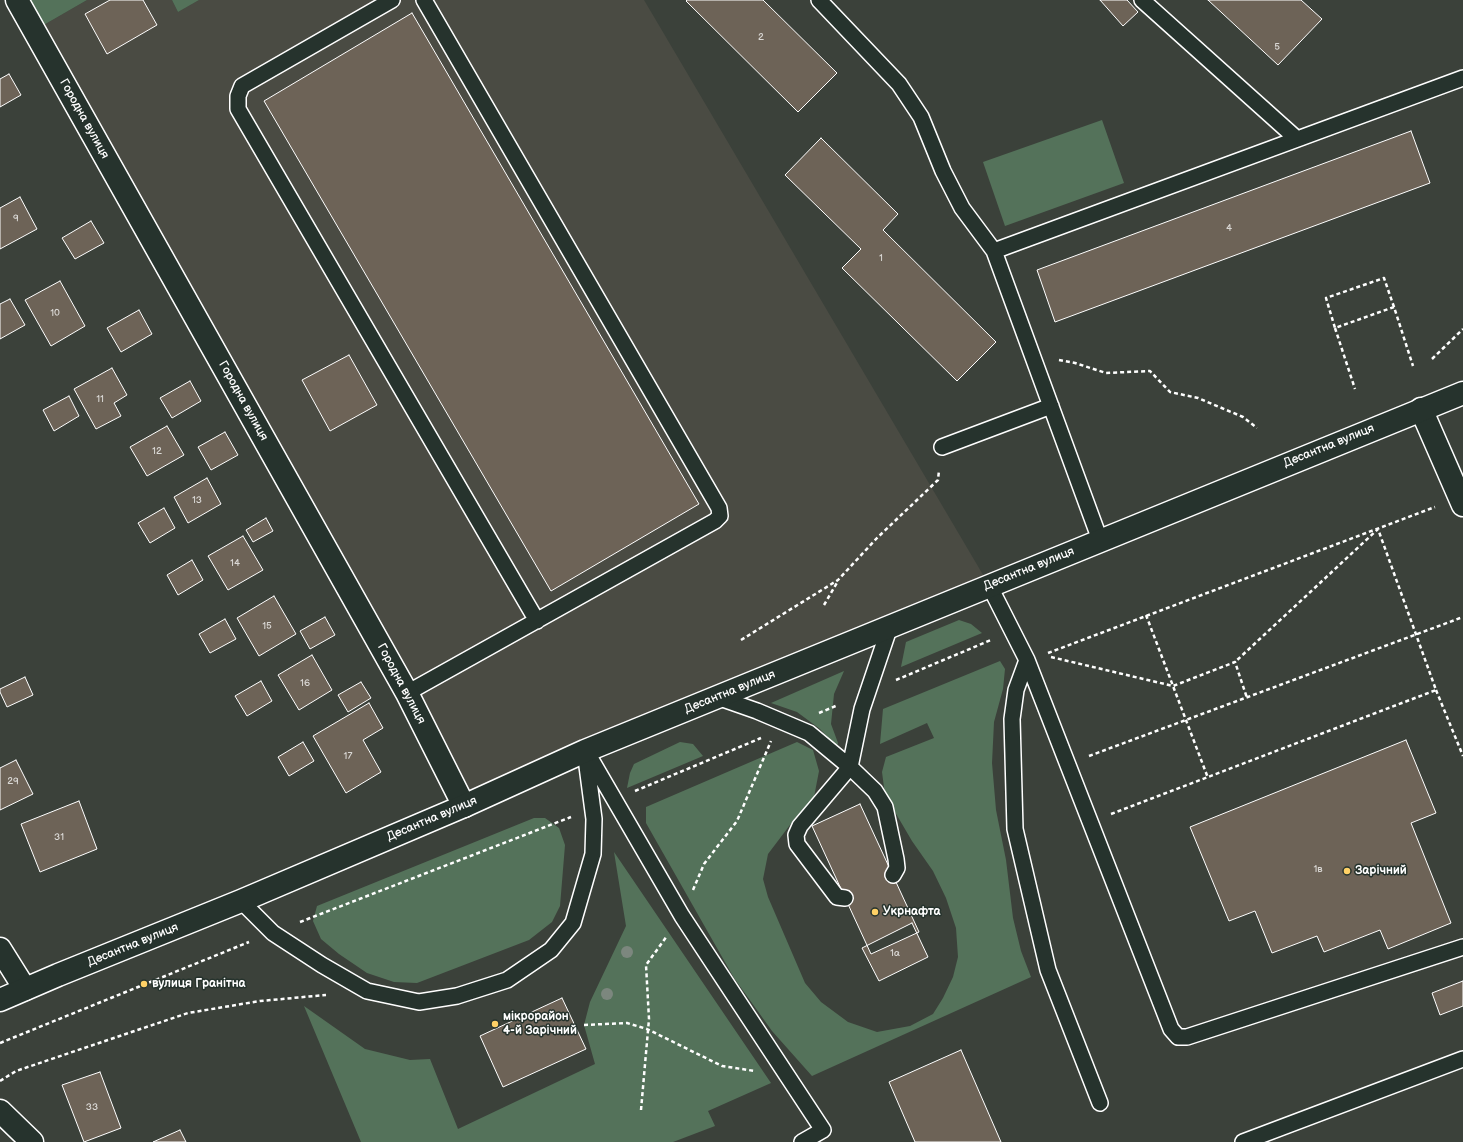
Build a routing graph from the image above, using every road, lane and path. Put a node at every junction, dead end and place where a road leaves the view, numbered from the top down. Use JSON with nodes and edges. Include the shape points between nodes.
{"nodes":[{"id":1,"x":17,"y":0,"type":"edge"},
{"id":2,"x":392,"y":0,"type":"edge"},
{"id":3,"x":424,"y":0,"type":"edge"},
{"id":4,"x":819,"y":0,"type":"edge"},
{"id":5,"x":1142,"y":0,"type":"edge"},
{"id":6,"x":1463,"y":78,"type":"edge"},
{"id":7,"x":1297,"y":139,"type":"junction"},
{"id":8,"x":994,"y":251,"type":"junction"},
{"id":9,"x":1394,"y":306,"type":"junction"},
{"id":10,"x":1335,"y":328,"type":"junction"},
{"id":11,"x":1463,"y":329,"type":"edge"},
{"id":12,"x":1432,"y":359,"type":"dead end"},
{"id":13,"x":1035,"y":362,"type":"junction"},
{"id":14,"x":1413,"y":366,"type":"dead end"},
{"id":15,"x":1355,"y":389,"type":"dead end"},
{"id":16,"x":1463,"y":393,"type":"edge"},
{"id":17,"x":1051,"y":406,"type":"junction"},
{"id":18,"x":1421,"y":409,"type":"junction"},
{"id":19,"x":1256,"y":428,"type":"dead end"},
{"id":20,"x":942,"y":447,"type":"joint"},
{"id":21,"x":1462,"y":501,"type":"edge"},
{"id":22,"x":1378,"y":529,"type":"junction"},
{"id":23,"x":1100,"y":540,"type":"junction"},
{"id":24,"x":838,"y":580,"type":"junction"},
{"id":25,"x":989,"y":585,"type":"junction"},
{"id":26,"x":824,"y":605,"type":"dead end"},
{"id":27,"x":1146,"y":615,"type":"junction"},
{"id":28,"x":1463,"y":618,"type":"edge"},
{"id":29,"x":537,"y":621,"type":"junction"},
{"id":30,"x":890,"y":626,"type":"junction"},
{"id":31,"x":1417,"y":635,"type":"junction"},
{"id":32,"x":741,"y":640,"type":"dead end"},
{"id":33,"x":1027,"y":660,"type":"junction"},
{"id":34,"x":1235,"y":662,"type":"junction"},
{"id":35,"x":1173,"y":686,"type":"junction"},
{"id":36,"x":1436,"y":690,"type":"junction"},
{"id":37,"x":407,"y":693,"type":"junction"},
{"id":38,"x":717,"y":697,"type":"junction"},
{"id":39,"x":1248,"y":698,"type":"junction"},
{"id":40,"x":1186,"y":720,"type":"junction"},
{"id":41,"x":772,"y":738,"type":"dead end"},
{"id":42,"x":585,"y":751,"type":"junction"},
{"id":43,"x":1463,"y":756,"type":"edge"},
{"id":44,"x":1068,"y":764,"type":"junction"},
{"id":45,"x":850,"y":767,"type":"junction"},
{"id":46,"x":1208,"y":778,"type":"junction"},
{"id":47,"x":464,"y":806,"type":"junction"},
{"id":48,"x":593,"y":808,"type":"junction"},
{"id":49,"x":1090,"y":822,"type":"junction"},
{"id":50,"x":893,"y":875,"type":"dead end"},
{"id":51,"x":845,"y":898,"type":"dead end"},
{"id":52,"x":241,"y":902,"type":"junction"},
{"id":53,"x":682,"y":916,"type":"junction"},
{"id":54,"x":273,"y":932,"type":"junction"},
{"id":55,"x":1463,"y":947,"type":"edge"},
{"id":56,"x":0,"y":949,"type":"edge"},
{"id":57,"x":26,"y":989,"type":"junction"},
{"id":58,"x":367,"y":991,"type":"junction"},
{"id":59,"x":0,"y":1000,"type":"edge"},
{"id":60,"x":584,"y":1025,"type":"dead end"},
{"id":61,"x":647,"y":1029,"type":"junction"},
{"id":62,"x":0,"y":1043,"type":"edge"},
{"id":63,"x":1463,"y":1059,"type":"edge"},
{"id":64,"x":787,"y":1075,"type":"junction"},
{"id":65,"x":0,"y":1080,"type":"edge"},
{"id":66,"x":1100,"y":1103,"type":"dead end"},
{"id":67,"x":641,"y":1110,"type":"dead end"},
{"id":68,"x":0,"y":1111,"type":"edge"},
{"id":69,"x":32,"y":1142,"type":"edge"},
{"id":70,"x":802,"y":1142,"type":"edge"},
{"id":71,"x":1243,"y":1142,"type":"edge"}],
"edges":[{"from":1,"to":37,"type":"main road","name":"Городна вулиця"},
{"from":2,"to":29,"type":"lane","via":[[242,86],[238,96],[238,109]]},
{"from":3,"to":29,"type":"lane","via":[[711,495],[720,516]]},
{"from":4,"to":8,"type":"lane","via":[[900,84],[921,117],[943,171],[962,208]]},
{"from":5,"to":7,"type":"lane"},
{"from":6,"to":7,"type":"lane"},
{"from":7,"to":8,"type":"lane"},
{"from":8,"to":13,"type":"lane"},
{"from":9,"to":10,"type":"path"},
{"from":9,"to":10,"type":"path","via":[[1384,278],[1326,298]]},
{"from":9,"to":14,"type":"path"},
{"from":10,"to":15,"type":"path"},
{"from":11,"to":12,"type":"path"},
{"from":13,"to":17,"type":"lane"},
{"from":13,"to":19,"type":"path","via":[[1056,360],[1106,373],[1150,371],[1170,392],[1198,398],[1224,408],[1243,417]]},
{"from":16,"to":18,"type":"main road","name":"Десантна вулиця"},
{"from":17,"to":20,"type":"lane"},
{"from":17,"to":23,"type":"lane"},
{"from":18,"to":21,"type":"main road"},
{"from":18,"to":23,"type":"main road","name":"Десантна вулиця"},
{"from":20,"to":24,"type":"path","via":[[938,480],[877,538]]},
{"from":21,"to":22,"type":"path"},
{"from":22,"to":27,"type":"path"},
{"from":22,"to":31,"type":"path"},
{"from":22,"to":34,"type":"path"},
{"from":23,"to":25,"type":"main road","name":"Десантна вулиця"},
{"from":24,"to":26,"type":"path"},
{"from":24,"to":32,"type":"path"},
{"from":25,"to":30,"type":"main road","name":"Десантна вулиця"},
{"from":25,"to":33,"type":"lane"},
{"from":27,"to":35,"type":"path"},
{"from":27,"to":35,"type":"path","via":[[1043,655]]},
{"from":28,"to":31,"type":"path"},
{"from":29,"to":37,"type":"lane"},
{"from":30,"to":38,"type":"main road","name":"Десантна вулиця"},
{"from":30,"to":45,"type":"lane","via":[[862,709]]},
{"from":31,"to":36,"type":"path"},
{"from":31,"to":39,"type":"path"},
{"from":33,"to":44,"type":"lane"},
{"from":33,"to":66,"type":"lane","via":[[1016,690],[1012,719],[1015,829],[1048,970]]},
{"from":34,"to":35,"type":"path"},
{"from":34,"to":39,"type":"path"},
{"from":35,"to":40,"type":"path"},
{"from":36,"to":43,"type":"path"},
{"from":36,"to":46,"type":"path"},
{"from":37,"to":47,"type":"main road","name":"Городна вулиця"},
{"from":38,"to":42,"type":"main road","name":"Десантна вулиця"},
{"from":38,"to":45,"type":"lane","via":[[809,733]]},
{"from":39,"to":40,"type":"path"},
{"from":40,"to":44,"type":"path"},
{"from":40,"to":46,"type":"path"},
{"from":41,"to":53,"type":"path","via":[[737,821],[704,864]]},
{"from":42,"to":47,"type":"main road","name":"Десантна вулиця"},
{"from":42,"to":48,"type":"lane"},
{"from":42,"to":53,"type":"lane"},
{"from":44,"to":49,"type":"lane"},
{"from":45,"to":50,"type":"lane","via":[[875,791],[885,807],[896,859],[897,868]]},
{"from":45,"to":51,"type":"lane","via":[[800,826],[796,835],[797,844],[837,897]]},
{"from":46,"to":49,"type":"path"},
{"from":47,"to":52,"type":"main road","name":"Десантна вулиця"},
{"from":48,"to":54,"type":"path"},
{"from":48,"to":58,"type":"lane","via":[[593,854],[573,923],[551,950],[507,980],[456,996],[419,1002]]},
{"from":49,"to":55,"type":"lane","via":[[1171,1029],[1178,1037],[1188,1037]]},
{"from":52,"to":54,"type":"lane"},
{"from":52,"to":57,"type":"main road","name":"Десантна вулиця"},
{"from":53,"to":61,"type":"path","via":[[646,965],[649,1019]]},
{"from":53,"to":64,"type":"lane"},
{"from":54,"to":58,"type":"lane","via":[[322,966]]},
{"from":54,"to":62,"type":"path"},
{"from":56,"to":57,"type":"main road"},
{"from":57,"to":59,"type":"main road","name":"Десантна вулиця"},
{"from":58,"to":65,"type":"path","via":[[260,1001],[188,1013],[16,1071]]},
{"from":60,"to":61,"type":"path","via":[[627,1023]]},
{"from":61,"to":64,"type":"path","via":[[722,1066]]},
{"from":61,"to":67,"type":"path"},
{"from":63,"to":71,"type":"lane"},
{"from":64,"to":70,"type":"lane","via":[[823,1130]]},
{"from":68,"to":69,"type":"main road"}]}
